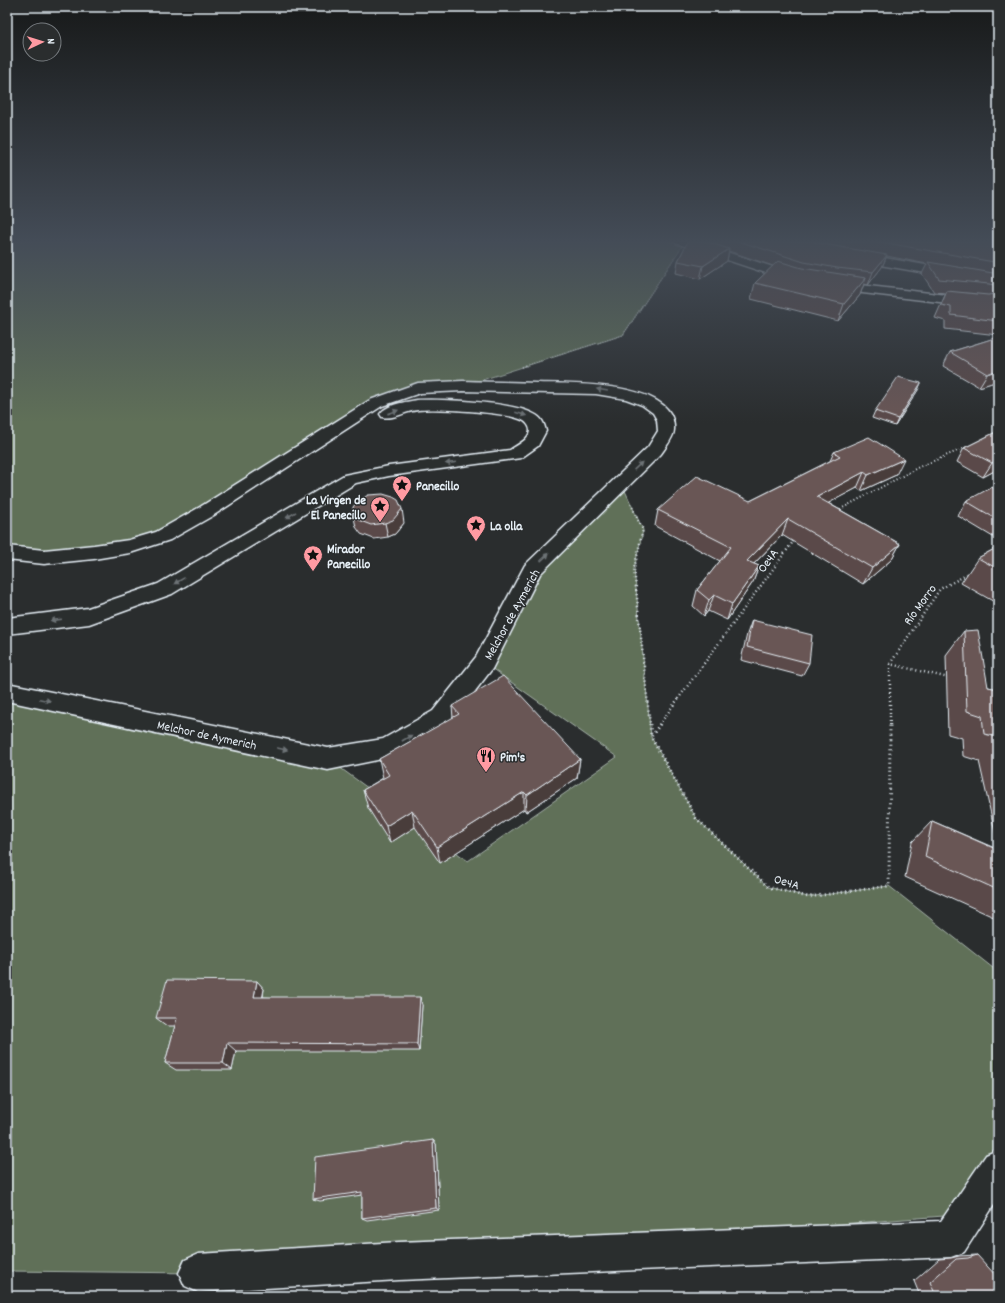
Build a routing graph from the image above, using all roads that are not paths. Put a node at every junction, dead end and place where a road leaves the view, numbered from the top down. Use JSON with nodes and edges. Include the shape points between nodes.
{"nodes":[{"id":1,"x":973,"y":302,"type":"edge"},
{"id":2,"x":982,"y":303,"type":"edge"},
{"id":3,"x":318,"y":442,"type":"junction"},
{"id":4,"x":7,"y":552,"type":"edge"},
{"id":5,"x":7,"y":626,"type":"edge"},
{"id":6,"x":7,"y":692,"type":"edge"},
{"id":7,"x":998,"y":1167,"type":"edge"},
{"id":8,"x":198,"y":1273,"type":"dead end"}],
"edges":[{"from":1,"to":2,"type":"street"},
{"from":3,"to":4,"type":"street","name":"Melchor de Aymerich","via":[[164,536],[130,546],[94,552],[44,557]]},
{"from":3,"to":5,"type":"street","name":"Melchor de Aymerich","one_way":true,"via":[[411,406],[499,409],[524,414],[534,419],[538,427],[537,435],[531,444],[515,454],[389,471],[350,479],[165,589],[89,616]]},
{"from":6,"to":3,"type":"street","name":"Melchor de Aymerich","one_way":true,"via":[[328,759],[388,749],[441,718],[484,663],[532,570],[655,450],[666,431],[665,420],[660,410],[630,395],[596,389],[463,386],[418,388],[376,403]]},
{"from":7,"to":8,"type":"street","via":[[951,1239],[399,1261]]}]}
